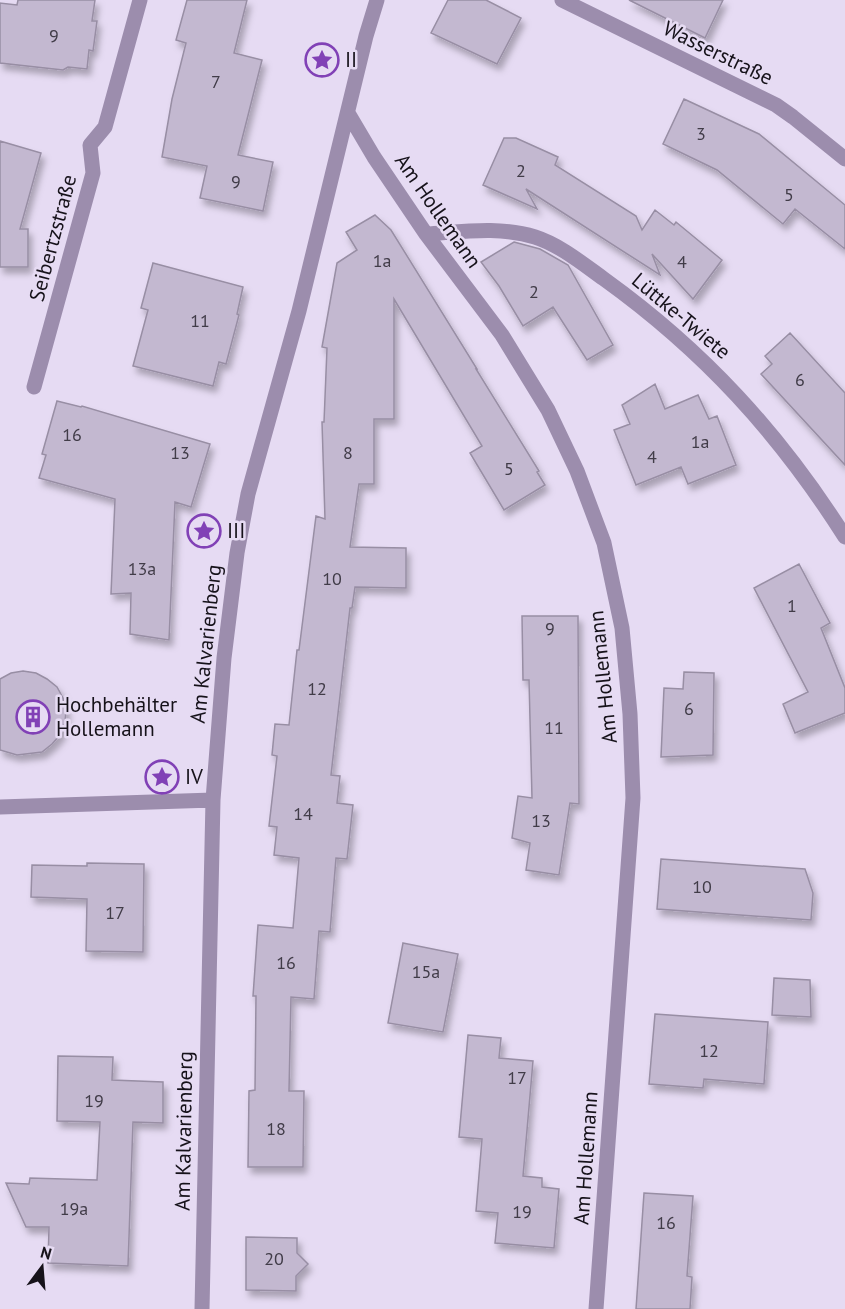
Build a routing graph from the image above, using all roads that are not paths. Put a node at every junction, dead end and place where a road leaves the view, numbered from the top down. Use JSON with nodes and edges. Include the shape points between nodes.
{"nodes":[{"id":1,"x":140,"y":0,"type":"edge"},
{"id":2,"x":376,"y":0,"type":"edge"},
{"id":3,"x":562,"y":0,"type":"edge"},
{"id":4,"x":348,"y":113,"type":"junction"},
{"id":5,"x":845,"y":159,"type":"edge"},
{"id":6,"x":426,"y":234,"type":"junction"},
{"id":7,"x":34,"y":387,"type":"dead end"},
{"id":8,"x":845,"y":537,"type":"edge"},
{"id":9,"x":213,"y":800,"type":"junction"},
{"id":10,"x":0,"y":807,"type":"edge"},
{"id":11,"x":202,"y":1309,"type":"edge"},
{"id":12,"x":596,"y":1309,"type":"edge"}],
"edges":[{"from":1,"to":7,"type":"street","name":"Seibertzstraße","via":[[105,127],[90,145],[93,174]]},
{"from":2,"to":4,"type":"street","name":"Am Kalvarienberg"},
{"from":3,"to":5,"type":"street","name":"Wasserstraße","via":[[768,101]]},
{"from":4,"to":6,"type":"street","name":"Am Hollemann"},
{"from":4,"to":9,"type":"street","name":"Am Kalvarienberg","via":[[248,494],[224,658]]},
{"from":6,"to":8,"type":"street","name":"Lüttke-Twiete","via":[[488,231],[534,237],[566,252],[643,307],[735,392],[788,454]]},
{"from":6,"to":12,"type":"street","name":"Am Hollemann","via":[[502,334],[548,410],[577,471],[604,543],[622,628],[633,798]]},
{"from":9,"to":10,"type":"street"},
{"from":9,"to":11,"type":"street","name":"Am Kalvarienberg"}]}
